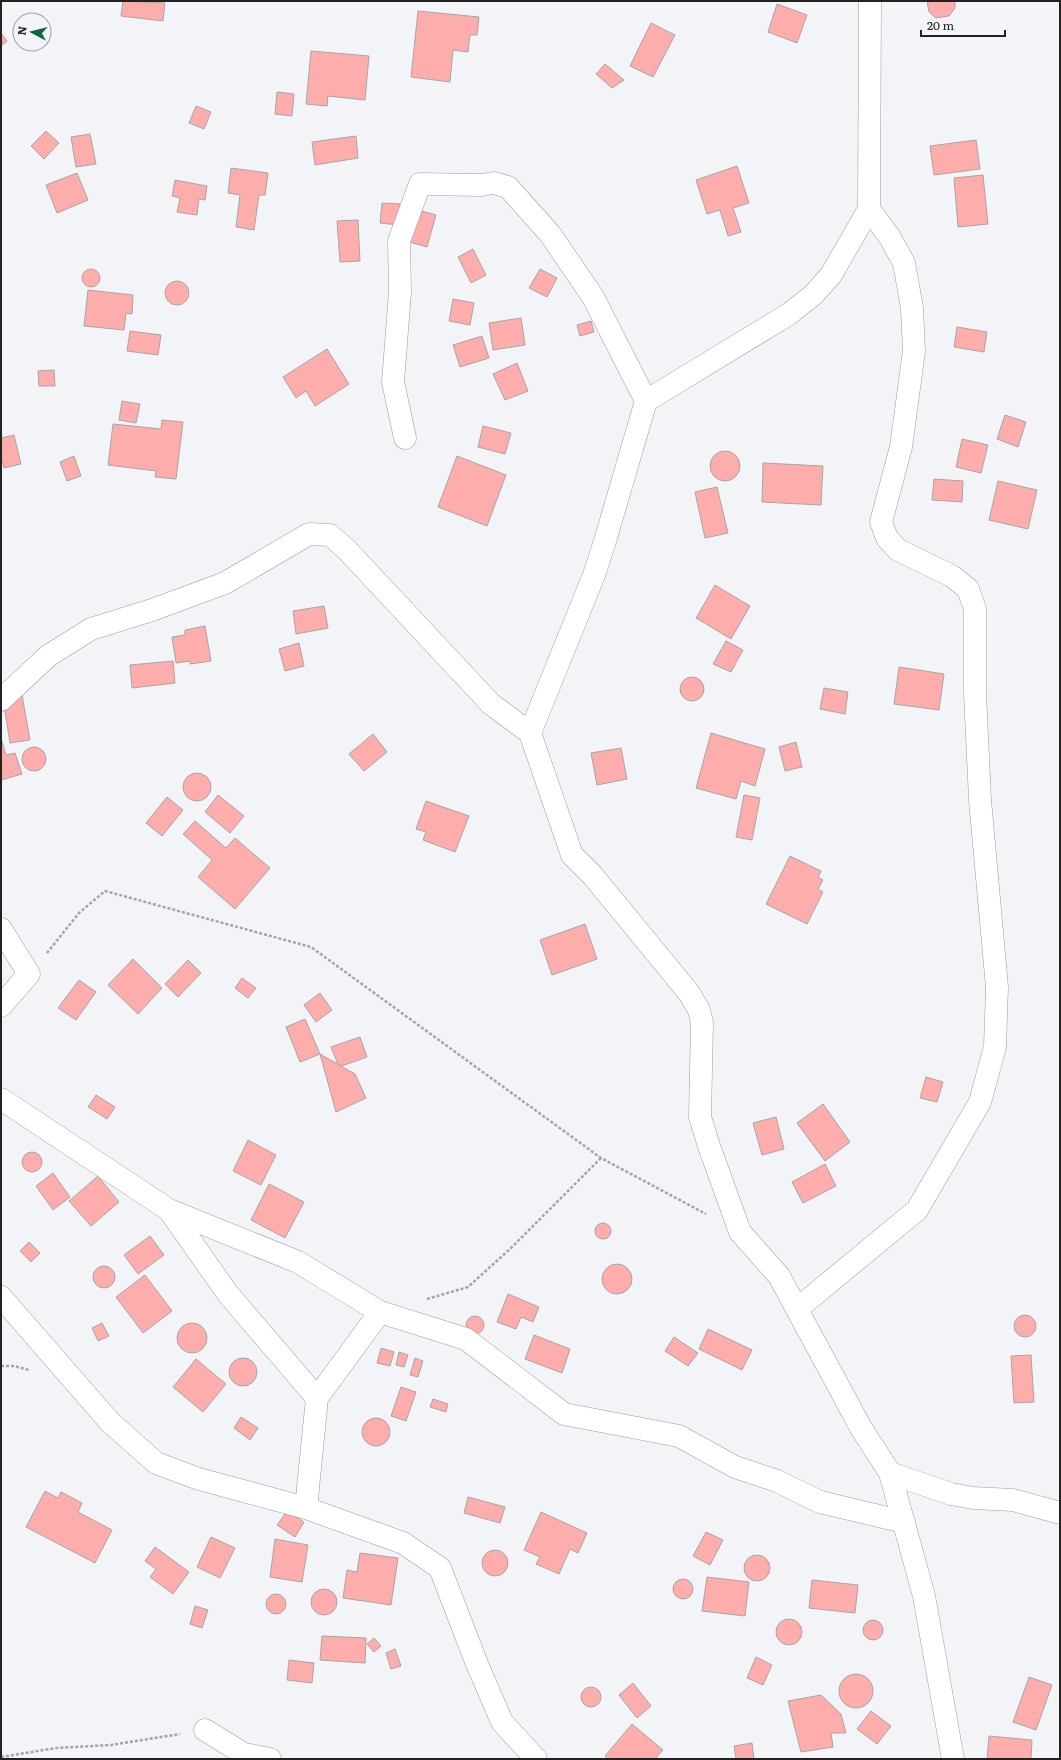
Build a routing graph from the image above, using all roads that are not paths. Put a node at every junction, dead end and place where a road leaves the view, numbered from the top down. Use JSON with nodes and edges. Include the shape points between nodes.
{"nodes":[{"id":1,"x":870,"y":1,"type":"edge"},
{"id":2,"x":869,"y":209,"type":"junction"},
{"id":3,"x":646,"y":401,"type":"junction"},
{"id":4,"x":405,"y":438,"type":"dead end"},
{"id":5,"x":1,"y":700,"type":"edge"},
{"id":6,"x":530,"y":733,"type":"junction"},
{"id":7,"x":1,"y":929,"type":"edge"},
{"id":8,"x":1,"y":1006,"type":"edge"},
{"id":9,"x":1,"y":1099,"type":"edge"},
{"id":10,"x":169,"y":1210,"type":"junction"},
{"id":11,"x":1,"y":1297,"type":"edge"},
{"id":12,"x":796,"y":1309,"type":"junction"},
{"id":13,"x":380,"y":1312,"type":"junction"},
{"id":14,"x":317,"y":1398,"type":"junction"},
{"id":15,"x":890,"y":1473,"type":"junction"},
{"id":16,"x":306,"y":1508,"type":"junction"},
{"id":17,"x":1060,"y":1513,"type":"edge"},
{"id":18,"x":904,"y":1522,"type":"junction"},
{"id":19,"x":205,"y":1730,"type":"road end"},
{"id":20,"x":270,"y":1759,"type":"edge"},
{"id":21,"x":536,"y":1759,"type":"edge"},
{"id":22,"x":953,"y":1759,"type":"edge"}],
"edges":[{"from":1,"to":2,"type":"street"},
{"from":2,"to":3,"type":"street","via":[[831,275],[812,295],[789,314]]},
{"from":2,"to":12,"type":"street","via":[[889,236],[904,263],[912,308],[914,351],[901,447],[882,522],[888,538],[898,550],[952,576],[968,589],[975,609],[975,693],[980,800],[997,987],[995,1047],[980,1102],[917,1210]]},
{"from":3,"to":4,"type":"street","via":[[593,297],[550,234],[508,186],[494,183],[482,186],[420,184],[399,241],[400,292],[393,382]]},
{"from":3,"to":6,"type":"street","via":[[596,568]]},
{"from":5,"to":6,"type":"street","via":[[48,656],[90,629],[152,610],[225,583],[309,534],[330,535],[491,704]]},
{"from":6,"to":12,"type":"street","via":[[572,855],[593,876],[679,980],[698,1010],[702,1023],[700,1117],[740,1232],[779,1276]]},
{"from":7,"to":8,"type":"street","via":[[29,974]]},
{"from":9,"to":10,"type":"street"},
{"from":10,"to":13,"type":"street","via":[[298,1262]]},
{"from":10,"to":14,"type":"street","via":[[228,1294]]},
{"from":11,"to":16,"type":"street","via":[[110,1422],[156,1462],[199,1479]]},
{"from":12,"to":15,"type":"street","via":[[861,1428]]},
{"from":13,"to":14,"type":"street"},
{"from":13,"to":18,"type":"street","via":[[466,1339],[564,1414],[678,1436],[735,1467],[777,1481],[820,1502]]},
{"from":14,"to":16,"type":"street"},
{"from":15,"to":17,"type":"street","via":[[951,1494],[1013,1500]]},
{"from":15,"to":18,"type":"street"},
{"from":16,"to":21,"type":"street","via":[[403,1543],[440,1568],[502,1722]]},
{"from":18,"to":22,"type":"street","via":[[924,1596]]},
{"from":19,"to":20,"type":"street","via":[[244,1754]]}]}
